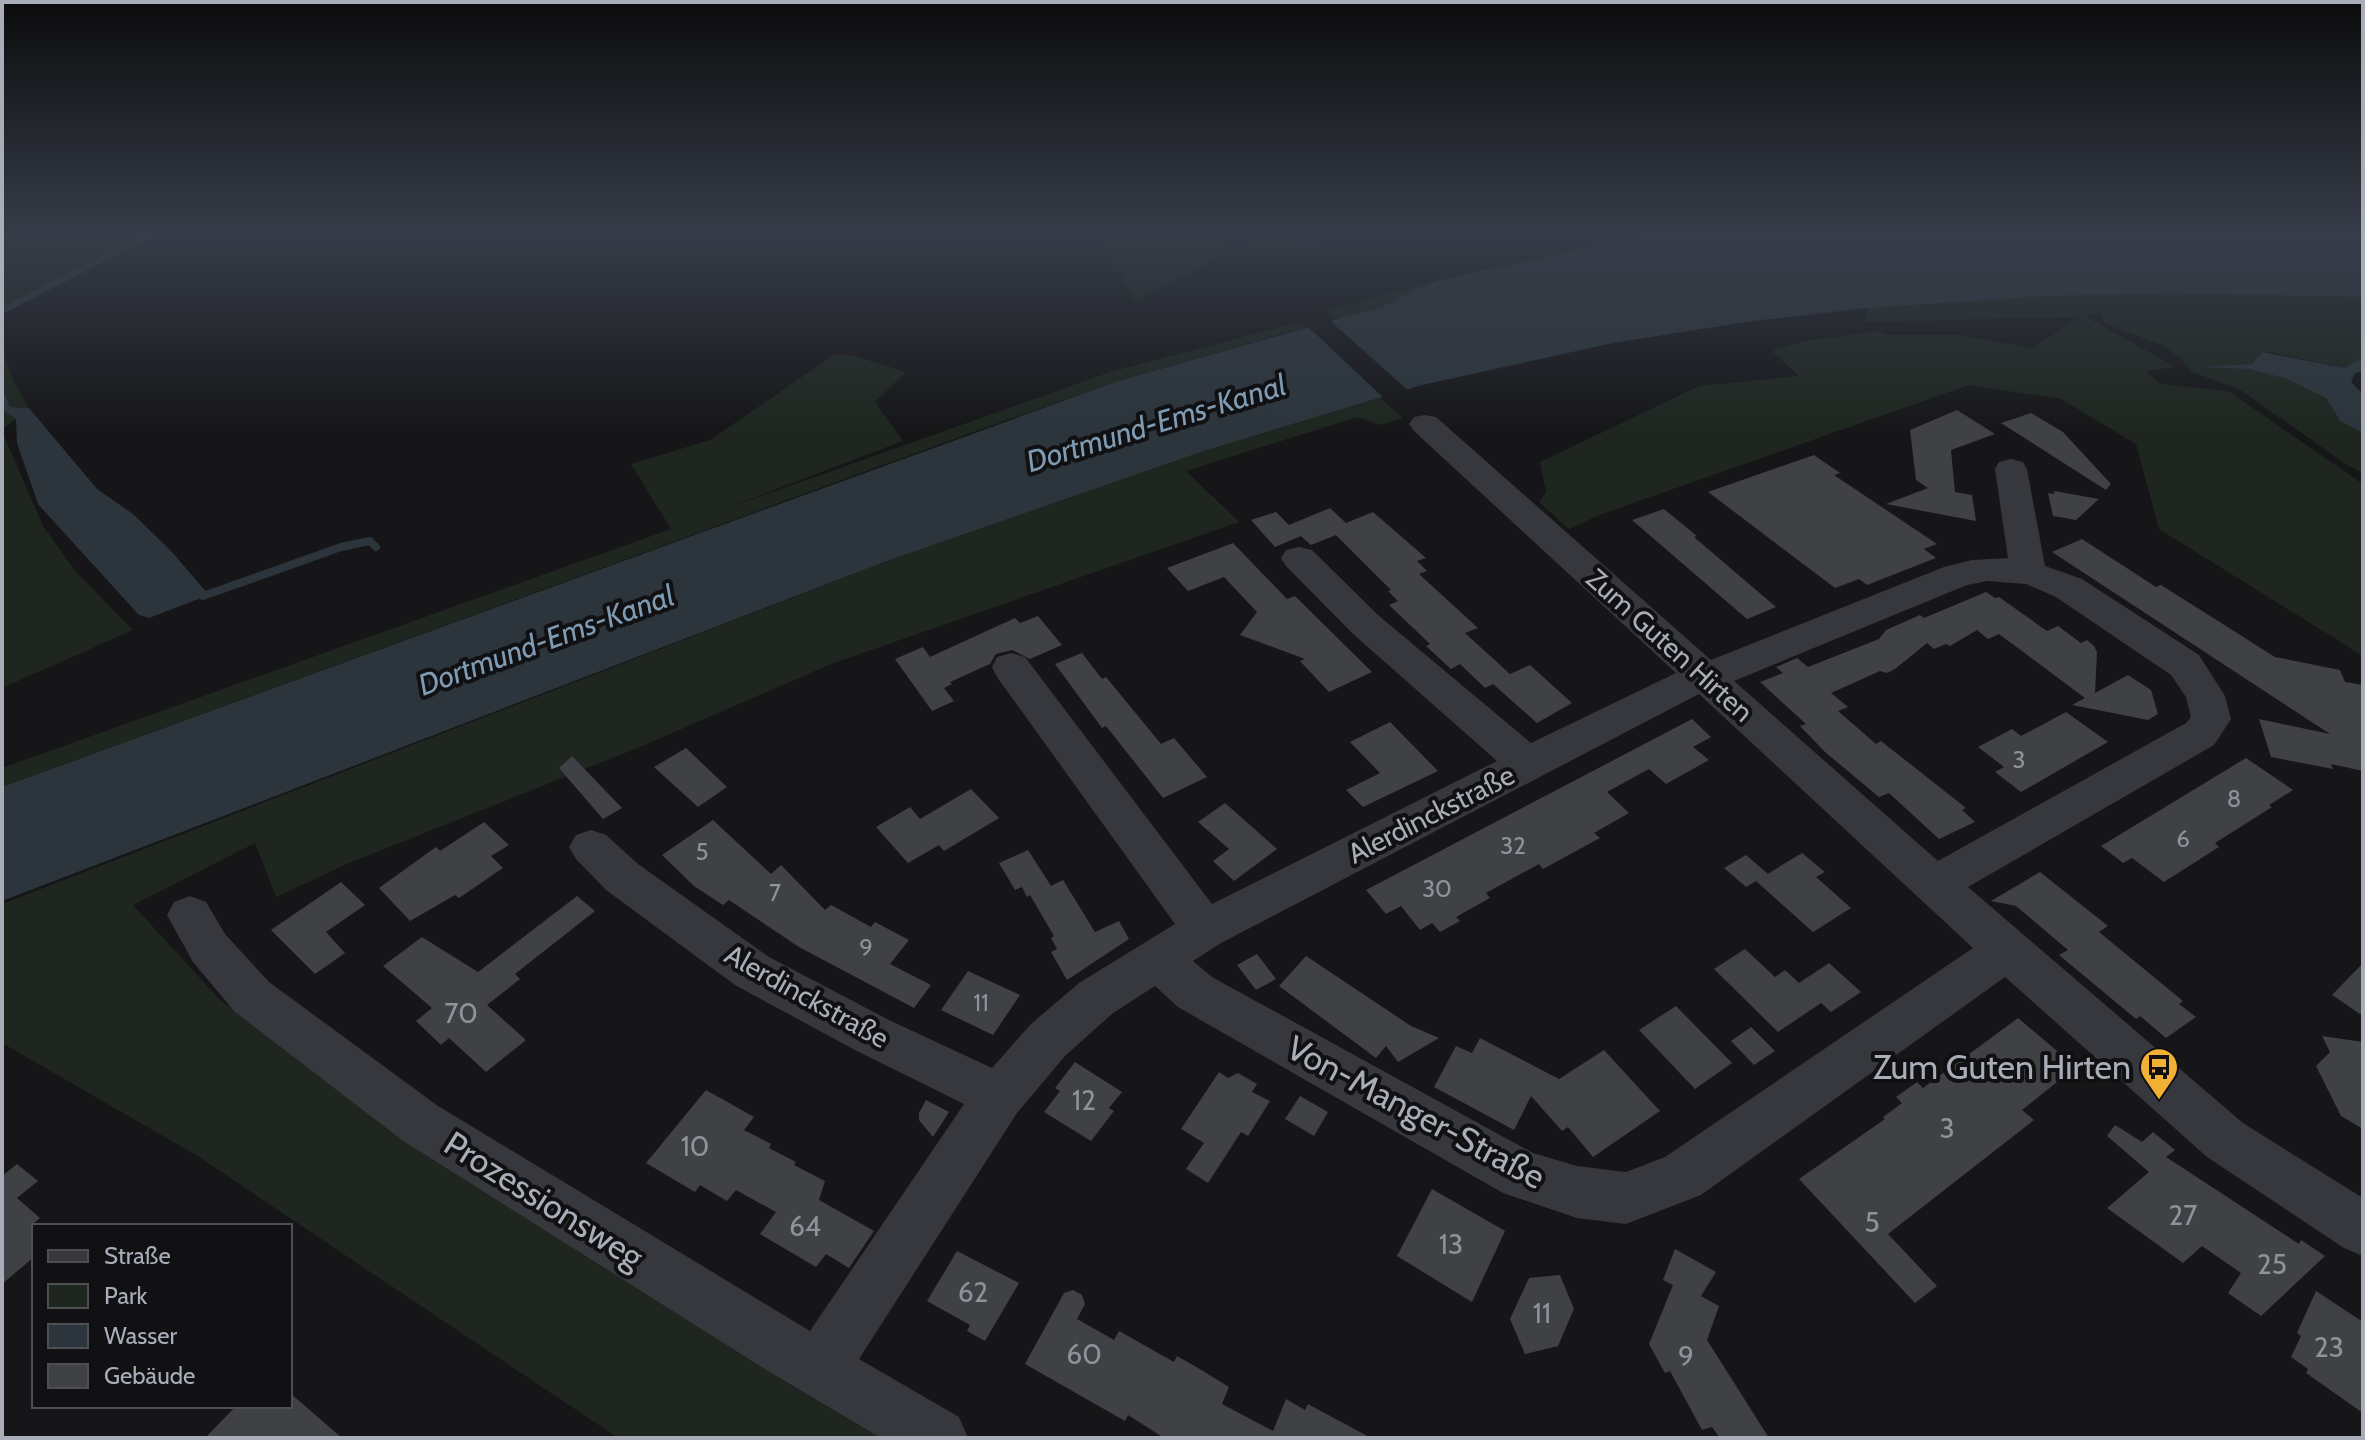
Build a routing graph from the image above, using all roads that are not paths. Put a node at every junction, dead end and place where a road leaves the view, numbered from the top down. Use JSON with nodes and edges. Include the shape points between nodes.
{"nodes":[{"id":1,"x":1425,"y":424,"type":"dead end"},
{"id":2,"x":2011,"y":469,"type":"dead end"},
{"id":3,"x":1299,"y":558,"type":"dead end"},
{"id":4,"x":2028,"y":570,"type":"junction"},
{"id":5,"x":1011,"y":667,"type":"dead end"},
{"id":6,"x":1705,"y":676,"type":"junction"},
{"id":7,"x":1528,"y":764,"type":"junction"},
{"id":8,"x":591,"y":847,"type":"dead end"},
{"id":9,"x":1935,"y":884,"type":"junction"},
{"id":10,"x":190,"y":915,"type":"dead end"},
{"id":11,"x":1205,"y":929,"type":"junction"},
{"id":12,"x":2007,"y":950,"type":"junction"},
{"id":13,"x":1157,"y":958,"type":"junction"},
{"id":14,"x":999,"y":1096,"type":"junction"},
{"id":15,"x":2362,"y":1227,"type":"edge"},
{"id":16,"x":819,"y":1369,"type":"junction"},
{"id":17,"x":938,"y":1438,"type":"edge"}],
"edges":[{"from":1,"to":6,"type":"street","name":"Zum Guten Hirten"},
{"from":2,"to":4,"type":"street"},
{"from":3,"to":7,"type":"street","name":"Alerdinckstraße","via":[[1365,624]]},
{"from":4,"to":6,"type":"street","name":"Alerdinckstraße","via":[[1981,568],[1957,575]]},
{"from":4,"to":9,"type":"street","via":[[2069,588],[2185,665],[2205,696],[2211,719],[2200,734]]},
{"from":5,"to":11,"type":"street"},
{"from":6,"to":7,"type":"street","name":"Alerdinckstraße"},
{"from":6,"to":9,"type":"street","name":"Zum Guten Hirten"},
{"from":7,"to":11,"type":"street","name":"Alerdinckstraße"},
{"from":8,"to":14,"type":"street","name":"Alerdinckstraße","via":[[622,877],[752,971]]},
{"from":9,"to":12,"type":"street","name":"Zum Guten Hirten"},
{"from":10,"to":16,"type":"street","name":"Prozessionsweg","via":[[209,948],[252,997],[420,1123]]},
{"from":11,"to":13,"type":"street","name":"Alerdinckstraße"},
{"from":12,"to":13,"type":"street","name":"Von-Manger-Straße","via":[[1682,1177],[1626,1198],[1577,1192],[1522,1175],[1195,992]]},
{"from":12,"to":15,"type":"street","name":"Zum Guten Hirten","via":[[2225,1140]]},
{"from":13,"to":14,"type":"street","name":"Alerdinckstraße","via":[[1096,998],[1048,1040]]},
{"from":14,"to":16,"type":"street","name":"Alerdinckstraße"},
{"from":16,"to":17,"type":"street","name":"Prozessionsweg"}]}
